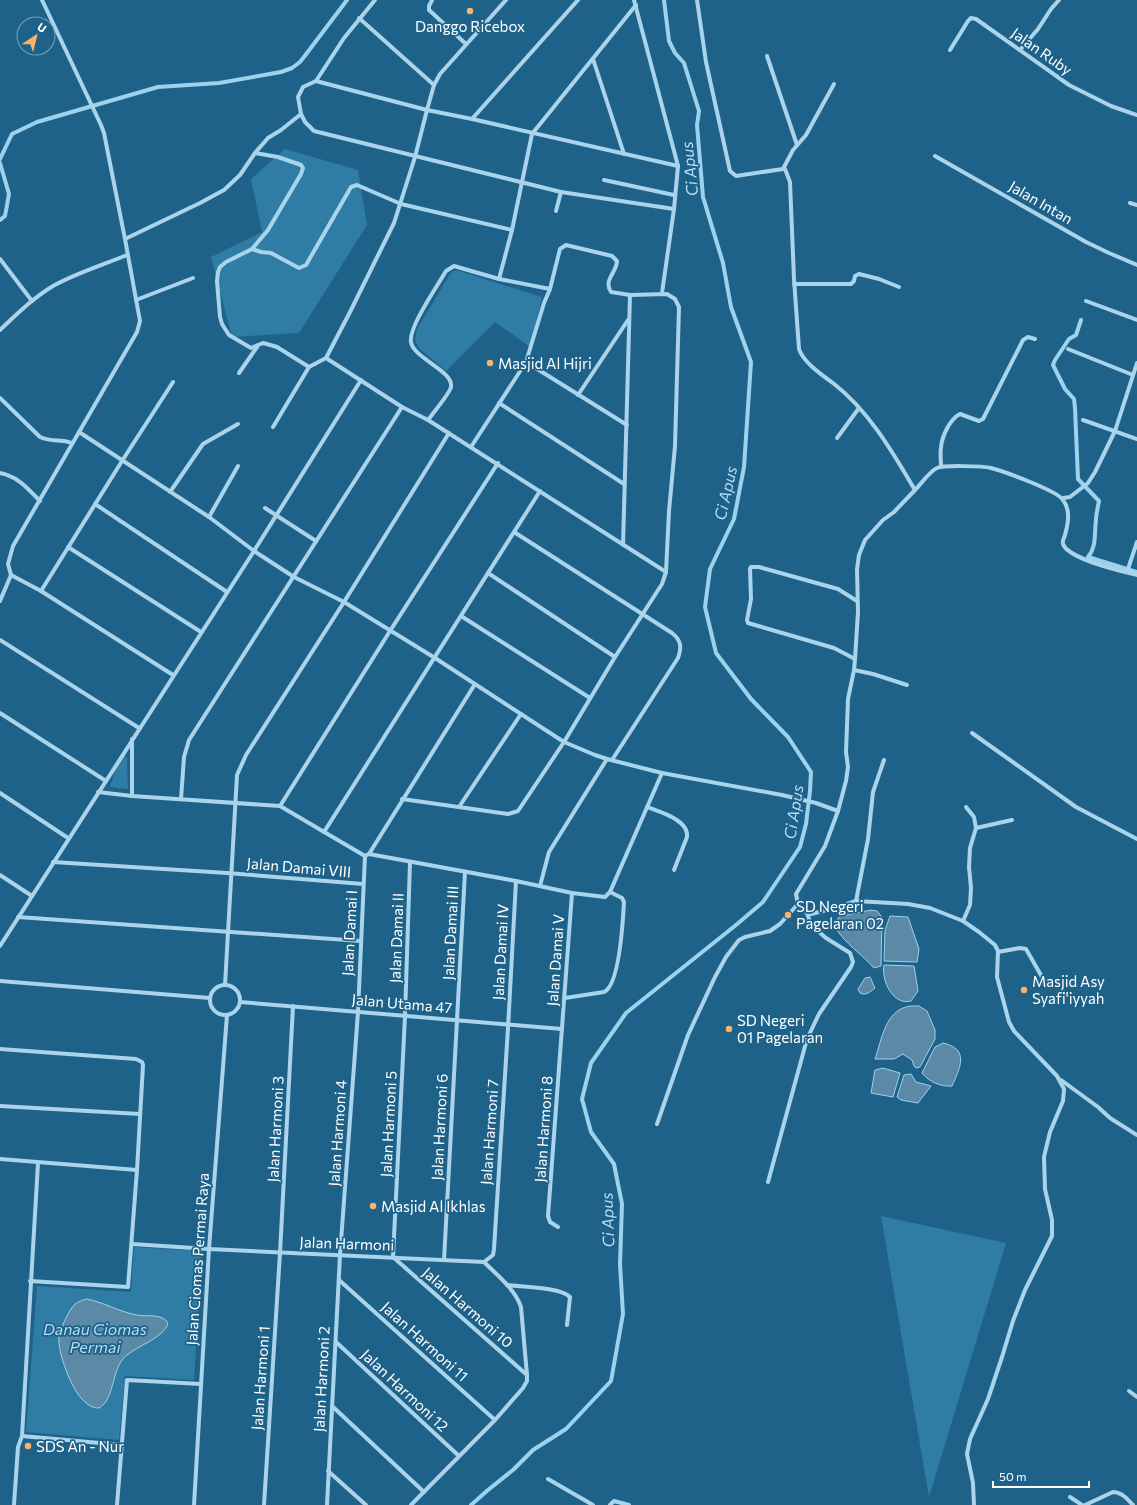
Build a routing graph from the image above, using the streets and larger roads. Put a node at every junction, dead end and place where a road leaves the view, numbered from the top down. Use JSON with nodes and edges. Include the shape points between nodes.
{"nodes":[{"id":1,"x":42,"y":0,"type":"edge"},
{"id":2,"x":375,"y":0,"type":"edge"},
{"id":3,"x":432,"y":0,"type":"edge"},
{"id":4,"x":506,"y":0,"type":"edge"},
{"id":5,"x":578,"y":0,"type":"edge"},
{"id":6,"x":634,"y":0,"type":"edge"},
{"id":7,"x":697,"y":0,"type":"edge"},
{"id":8,"x":1060,"y":0,"type":"edge"},
{"id":9,"x":636,"y":5,"type":"junction"},
{"id":10,"x":359,"y":18,"type":"junction"},
{"id":11,"x":466,"y":44,"type":"junction"},
{"id":12,"x":950,"y":50,"type":"dead end"},
{"id":13,"x":1020,"y":50,"type":"junction"},
{"id":14,"x":767,"y":56,"type":"dead end"},
{"id":15,"x":593,"y":59,"type":"junction"},
{"id":16,"x":316,"y":80,"type":"junction"},
{"id":17,"x":834,"y":84,"type":"dead end"},
{"id":18,"x":434,"y":85,"type":"junction"},
{"id":19,"x":427,"y":110,"type":"junction"},
{"id":20,"x":301,"y":114,"type":"junction"},
{"id":21,"x":1137,"y":115,"type":"edge"},
{"id":22,"x":472,"y":119,"type":"junction"},
{"id":23,"x":532,"y":134,"type":"junction"},
{"id":24,"x":797,"y":145,"type":"junction"},
{"id":25,"x":255,"y":153,"type":"junction"},
{"id":26,"x":624,"y":154,"type":"junction"},
{"id":27,"x":415,"y":156,"type":"junction"},
{"id":28,"x":935,"y":156,"type":"dead end"},
{"id":29,"x":678,"y":166,"type":"junction"},
{"id":30,"x":783,"y":169,"type":"junction"},
{"id":31,"x":604,"y":180,"type":"dead end"},
{"id":32,"x":523,"y":183,"type":"junction"},
{"id":33,"x":560,"y":192,"type":"junction"},
{"id":34,"x":674,"y":195,"type":"junction"},
{"id":35,"x":1130,"y":203,"type":"dead end"},
{"id":36,"x":400,"y":204,"type":"junction"},
{"id":37,"x":1137,"y":205,"type":"edge"},
{"id":38,"x":674,"y":209,"type":"junction"},
{"id":39,"x":556,"y":211,"type":"dead end"},
{"id":40,"x":512,"y":230,"type":"junction"},
{"id":41,"x":125,"y":240,"type":"junction"},
{"id":42,"x":252,"y":249,"type":"junction"},
{"id":43,"x":127,"y":255,"type":"junction"},
{"id":44,"x":0,"y":259,"type":"edge"},
{"id":45,"x":1137,"y":265,"type":"edge"},
{"id":46,"x":193,"y":278,"type":"dead end"},
{"id":47,"x":499,"y":279,"type":"junction"},
{"id":48,"x":794,"y":284,"type":"junction"},
{"id":49,"x":899,"y":287,"type":"dead end"},
{"id":50,"x":550,"y":289,"type":"junction"},
{"id":51,"x":662,"y":294,"type":"junction"},
{"id":52,"x":630,"y":295,"type":"junction"},
{"id":53,"x":136,"y":300,"type":"junction"},
{"id":54,"x":32,"y":301,"type":"junction"},
{"id":55,"x":1086,"y":301,"type":"dead end"},
{"id":56,"x":628,"y":320,"type":"junction"},
{"id":57,"x":1137,"y":320,"type":"edge"},
{"id":58,"x":0,"y":330,"type":"edge"},
{"id":59,"x":1035,"y":339,"type":"dead end"},
{"id":60,"x":257,"y":346,"type":"junction"},
{"id":61,"x":1068,"y":349,"type":"dead end"},
{"id":62,"x":326,"y":358,"type":"junction"},
{"id":63,"x":526,"y":362,"type":"junction"},
{"id":64,"x":1137,"y":363,"type":"edge"},
{"id":65,"x":309,"y":366,"type":"junction"},
{"id":66,"x":239,"y":373,"type":"dead end"},
{"id":67,"x":1133,"y":375,"type":"junction"},
{"id":68,"x":361,"y":380,"type":"junction"},
{"id":69,"x":173,"y":382,"type":"dead end"},
{"id":70,"x":578,"y":394,"type":"junction"},
{"id":71,"x":0,"y":398,"type":"edge"},
{"id":72,"x":499,"y":403,"type":"junction"},
{"id":73,"x":402,"y":407,"type":"junction"},
{"id":74,"x":859,"y":408,"type":"junction"},
{"id":75,"x":428,"y":420,"type":"junction"},
{"id":76,"x":1082,"y":420,"type":"dead end"},
{"id":77,"x":238,"y":424,"type":"dead end"},
{"id":78,"x":627,"y":425,"type":"junction"},
{"id":79,"x":273,"y":427,"type":"dead end"},
{"id":80,"x":1115,"y":431,"type":"junction"},
{"id":81,"x":79,"y":432,"type":"junction"},
{"id":82,"x":449,"y":433,"type":"junction"},
{"id":83,"x":836,"y":438,"type":"dead end"},
{"id":84,"x":1137,"y":439,"type":"edge"},
{"id":85,"x":72,"y":443,"type":"junction"},
{"id":86,"x":471,"y":447,"type":"junction"},
{"id":87,"x":122,"y":461,"type":"junction"},
{"id":88,"x":498,"y":464,"type":"junction"},
{"id":89,"x":238,"y":466,"type":"dead end"},
{"id":90,"x":941,"y":467,"type":"junction"},
{"id":91,"x":0,"y":473,"type":"edge"},
{"id":92,"x":624,"y":484,"type":"junction"},
{"id":93,"x":915,"y":490,"type":"junction"},
{"id":94,"x":540,"y":491,"type":"junction"},
{"id":95,"x":170,"y":492,"type":"junction"},
{"id":96,"x":1063,"y":498,"type":"junction"},
{"id":97,"x":40,"y":501,"type":"junction"},
{"id":98,"x":95,"y":504,"type":"junction"},
{"id":99,"x":265,"y":508,"type":"dead end"},
{"id":100,"x":276,"y":515,"type":"junction"},
{"id":101,"x":209,"y":517,"type":"junction"},
{"id":102,"x":514,"y":532,"type":"junction"},
{"id":103,"x":316,"y":541,"type":"junction"},
{"id":104,"x":1137,"y":542,"type":"edge"},
{"id":105,"x":623,"y":545,"type":"junction"},
{"id":106,"x":68,"y":547,"type":"junction"},
{"id":107,"x":254,"y":551,"type":"junction"},
{"id":108,"x":666,"y":572,"type":"junction"},
{"id":109,"x":1127,"y":572,"type":"junction"},
{"id":110,"x":488,"y":573,"type":"junction"},
{"id":111,"x":1137,"y":574,"type":"edge"},
{"id":112,"x":11,"y":575,"type":"junction"},
{"id":113,"x":294,"y":577,"type":"junction"},
{"id":114,"x":41,"y":591,"type":"junction"},
{"id":115,"x":227,"y":592,"type":"junction"},
{"id":116,"x":0,"y":600,"type":"edge"},
{"id":117,"x":857,"y":601,"type":"junction"},
{"id":118,"x":344,"y":602,"type":"junction"},
{"id":119,"x":643,"y":613,"type":"junction"},
{"id":120,"x":461,"y":616,"type":"junction"},
{"id":121,"x":390,"y":630,"type":"junction"},
{"id":122,"x":201,"y":632,"type":"junction"},
{"id":123,"x":0,"y":640,"type":"edge"},
{"id":124,"x":615,"y":657,"type":"junction"},
{"id":125,"x":435,"y":658,"type":"junction"},
{"id":126,"x":855,"y":659,"type":"junction"},
{"id":127,"x":854,"y":670,"type":"junction"},
{"id":128,"x":173,"y":675,"type":"junction"},
{"id":129,"x":475,"y":684,"type":"junction"},
{"id":130,"x":907,"y":685,"type":"dead end"},
{"id":131,"x":590,"y":698,"type":"junction"},
{"id":132,"x":0,"y":713,"type":"edge"},
{"id":133,"x":521,"y":714,"type":"junction"},
{"id":134,"x":139,"y":728,"type":"junction"},
{"id":135,"x":972,"y":733,"type":"dead end"},
{"id":136,"x":132,"y":738,"type":"junction"},
{"id":137,"x":564,"y":742,"type":"junction"},
{"id":138,"x":607,"y":759,"type":"junction"},
{"id":139,"x":612,"y":760,"type":"junction"},
{"id":140,"x":884,"y":760,"type":"dead end"},
{"id":141,"x":662,"y":773,"type":"junction"},
{"id":142,"x":106,"y":781,"type":"junction"},
{"id":143,"x":98,"y":792,"type":"junction"},
{"id":144,"x":0,"y":793,"type":"edge"},
{"id":145,"x":132,"y":796,"type":"junction"},
{"id":146,"x":402,"y":799,"type":"junction"},
{"id":147,"x":181,"y":800,"type":"junction"},
{"id":148,"x":235,"y":803,"type":"junction"},
{"id":149,"x":280,"y":806,"type":"junction"},
{"id":150,"x":459,"y":807,"type":"junction"},
{"id":151,"x":647,"y":807,"type":"junction"},
{"id":152,"x":966,"y":808,"type":"dead end"},
{"id":153,"x":838,"y":811,"type":"junction"},
{"id":154,"x":1012,"y":820,"type":"dead end"},
{"id":155,"x":976,"y":828,"type":"junction"},
{"id":156,"x":324,"y":832,"type":"junction"},
{"id":157,"x":68,"y":838,"type":"junction"},
{"id":158,"x":1137,"y":839,"type":"edge"},
{"id":159,"x":367,"y":855,"type":"junction"},
{"id":160,"x":53,"y":862,"type":"junction"},
{"id":161,"x":410,"y":862,"type":"junction"},
{"id":162,"x":674,"y":870,"type":"dead end"},
{"id":163,"x":465,"y":872,"type":"junction"},
{"id":164,"x":232,"y":874,"type":"junction"},
{"id":165,"x":0,"y":875,"type":"edge"},
{"id":166,"x":516,"y":881,"type":"junction"},
{"id":167,"x":363,"y":884,"type":"junction"},
{"id":168,"x":540,"y":886,"type":"junction"},
{"id":169,"x":610,"y":892,"type":"junction"},
{"id":170,"x":572,"y":894,"type":"junction"},
{"id":171,"x":32,"y":896,"type":"junction"},
{"id":172,"x":856,"y":900,"type":"junction"},
{"id":173,"x":798,"y":904,"type":"junction"},
{"id":174,"x":807,"y":913,"type":"junction"},
{"id":175,"x":18,"y":917,"type":"junction"},
{"id":176,"x":963,"y":921,"type":"junction"},
{"id":177,"x":228,"y":932,"type":"junction"},
{"id":178,"x":361,"y":941,"type":"junction"},
{"id":179,"x":0,"y":946,"type":"edge"},
{"id":180,"x":998,"y":952,"type":"junction"},
{"id":181,"x":1042,"y":977,"type":"dead end"},
{"id":182,"x":0,"y":981,"type":"edge"},
{"id":183,"x":225,"y":985,"type":"junction"},
{"id":184,"x":210,"y":998,"type":"junction"},
{"id":185,"x":565,"y":998,"type":"junction"},
{"id":186,"x":240,"y":1002,"type":"junction"},
{"id":187,"x":293,"y":1006,"type":"junction"},
{"id":188,"x":358,"y":1012,"type":"junction"},
{"id":189,"x":227,"y":1015,"type":"junction"},
{"id":190,"x":405,"y":1016,"type":"junction"},
{"id":191,"x":457,"y":1020,"type":"junction"},
{"id":192,"x":508,"y":1024,"type":"junction"},
{"id":193,"x":562,"y":1028,"type":"junction"},
{"id":194,"x":0,"y":1049,"type":"edge"},
{"id":195,"x":1060,"y":1080,"type":"junction"},
{"id":196,"x":0,"y":1106,"type":"edge"},
{"id":197,"x":140,"y":1114,"type":"junction"},
{"id":198,"x":657,"y":1124,"type":"dead end"},
{"id":199,"x":1137,"y":1135,"type":"edge"},
{"id":200,"x":0,"y":1159,"type":"edge"},
{"id":201,"x":38,"y":1163,"type":"junction"},
{"id":202,"x":137,"y":1170,"type":"junction"},
{"id":203,"x":768,"y":1182,"type":"dead end"},
{"id":204,"x":558,"y":1227,"type":"dead end"},
{"id":205,"x":132,"y":1244,"type":"junction"},
{"id":206,"x":209,"y":1250,"type":"junction"},
{"id":207,"x":280,"y":1253,"type":"junction"},
{"id":208,"x":340,"y":1255,"type":"junction"},
{"id":209,"x":393,"y":1257,"type":"junction"},
{"id":210,"x":444,"y":1260,"type":"junction"},
{"id":211,"x":484,"y":1262,"type":"junction"},
{"id":212,"x":30,"y":1280,"type":"junction"},
{"id":213,"x":339,"y":1280,"type":"junction"},
{"id":214,"x":507,"y":1285,"type":"junction"},
{"id":215,"x":567,"y":1325,"type":"dead end"},
{"id":216,"x":336,"y":1342,"type":"junction"},
{"id":217,"x":527,"y":1375,"type":"junction"},
{"id":218,"x":201,"y":1384,"type":"junction"},
{"id":219,"x":1129,"y":1391,"type":"dead end"},
{"id":220,"x":1137,"y":1397,"type":"edge"},
{"id":221,"x":332,"y":1406,"type":"junction"},
{"id":222,"x":495,"y":1420,"type":"junction"},
{"id":223,"x":22,"y":1436,"type":"junction"},
{"id":224,"x":122,"y":1445,"type":"junction"},
{"id":225,"x":459,"y":1456,"type":"junction"},
{"id":226,"x":328,"y":1471,"type":"junction"},
{"id":227,"x":548,"y":1479,"type":"dead end"},
{"id":228,"x":424,"y":1492,"type":"junction"},
{"id":229,"x":1070,"y":1497,"type":"dead end"},
{"id":230,"x":14,"y":1505,"type":"edge"},
{"id":231,"x":117,"y":1505,"type":"edge"},
{"id":232,"x":194,"y":1505,"type":"edge"},
{"id":233,"x":264,"y":1505,"type":"edge"},
{"id":234,"x":326,"y":1505,"type":"edge"},
{"id":235,"x":366,"y":1505,"type":"edge"},
{"id":236,"x":411,"y":1505,"type":"edge"},
{"id":237,"x":593,"y":1505,"type":"edge"},
{"id":238,"x":610,"y":1505,"type":"edge"},
{"id":239,"x":628,"y":1505,"type":"edge"},
{"id":240,"x":974,"y":1505,"type":"edge"},
{"id":241,"x":1082,"y":1505,"type":"edge"},
{"id":242,"x":1133,"y":1505,"type":"edge"}],
"edges":[{"from":1,"to":41,"type":"street","via":[[104,133]]},
{"from":2,"to":10,"type":"street"},
{"from":3,"to":11,"type":"street","via":[[429,10]]},
{"from":4,"to":11,"type":"street"},
{"from":5,"to":22,"type":"street"},
{"from":6,"to":9,"type":"street"},
{"from":7,"to":30,"type":"street","via":[[706,62],[730,171],[736,176]]},
{"from":8,"to":13,"type":"street"},
{"from":9,"to":15,"type":"street"},
{"from":9,"to":29,"type":"street"},
{"from":10,"to":16,"type":"street"},
{"from":10,"to":18,"type":"street"},
{"from":11,"to":18,"type":"street","via":[[440,74]]},
{"from":12,"to":13,"type":"street","name":"Jalan Ruby","via":[[965,24],[974,18]]},
{"from":13,"to":21,"type":"street","name":"Jalan Ruby","via":[[1069,84],[1111,106]]},
{"from":14,"to":24,"type":"street"},
{"from":15,"to":23,"type":"street"},
{"from":15,"to":26,"type":"street"},
{"from":16,"to":19,"type":"street"},
{"from":16,"to":20,"type":"street","via":[[303,87],[298,97]]},
{"from":17,"to":24,"type":"street","via":[[806,135]]},
{"from":18,"to":19,"type":"street"},
{"from":19,"to":22,"type":"street"},
{"from":19,"to":27,"type":"street"},
{"from":20,"to":25,"type":"street","via":[[268,138]]},
{"from":20,"to":27,"type":"street","via":[[314,131]]},
{"from":22,"to":23,"type":"street"},
{"from":23,"to":26,"type":"street"},
{"from":23,"to":32,"type":"street"},
{"from":24,"to":30,"type":"street"},
{"from":25,"to":41,"type":"street","via":[[240,175],[224,190]]},
{"from":25,"to":42,"type":"street","via":[[301,165],[303,171],[268,230]]},
{"from":26,"to":29,"type":"street"},
{"from":27,"to":32,"type":"street"},
{"from":27,"to":36,"type":"street"},
{"from":28,"to":45,"type":"street","name":"Jalan Intan","via":[[1086,242]]},
{"from":29,"to":34,"type":"street"},
{"from":30,"to":48,"type":"street","via":[[790,182]]},
{"from":31,"to":34,"type":"street"},
{"from":32,"to":33,"type":"street"},
{"from":32,"to":40,"type":"street"},
{"from":33,"to":38,"type":"street"},
{"from":33,"to":39,"type":"street"},
{"from":34,"to":38,"type":"street"},
{"from":35,"to":37,"type":"street"},
{"from":36,"to":40,"type":"street"},
{"from":36,"to":42,"type":"street","via":[[358,185],[353,186],[302,268],[271,253]]},
{"from":36,"to":62,"type":"street","via":[[385,243]]},
{"from":38,"to":51,"type":"street"},
{"from":40,"to":47,"type":"street"},
{"from":41,"to":43,"type":"street"},
{"from":42,"to":60,"type":"street","via":[[220,267],[217,281],[220,317],[225,330],[246,346]]},
{"from":43,"to":53,"type":"street"},
{"from":43,"to":54,"type":"street","via":[[64,280]]},
{"from":44,"to":54,"type":"street"},
{"from":46,"to":53,"type":"street"},
{"from":47,"to":50,"type":"street"},
{"from":47,"to":75,"type":"street","via":[[454,266],[450,268],[415,324],[411,335],[414,350],[447,376],[451,384]]},
{"from":48,"to":49,"type":"street","via":[[851,284],[859,274]]},
{"from":48,"to":74,"type":"street","via":[[800,354]]},
{"from":50,"to":52,"type":"street","via":[[560,249],[566,245],[615,258],[617,264],[610,278],[610,290]]},
{"from":50,"to":63,"type":"street"},
{"from":51,"to":52,"type":"street"},
{"from":51,"to":108,"type":"street","via":[[671,295],[679,307]]},
{"from":52,"to":56,"type":"street"},
{"from":53,"to":81,"type":"street","via":[[140,321],[137,332]]},
{"from":54,"to":58,"type":"street"},
{"from":55,"to":57,"type":"street"},
{"from":56,"to":70,"type":"street"},
{"from":56,"to":78,"type":"street"},
{"from":59,"to":90,"type":"street","via":[[1028,337],[1023,340],[983,419],[979,421],[960,414],[952,422],[941,447]]},
{"from":60,"to":65,"type":"street","via":[[263,343],[277,347]]},
{"from":60,"to":66,"type":"street"},
{"from":61,"to":67,"type":"street"},
{"from":62,"to":65,"type":"street"},
{"from":62,"to":68,"type":"street"},
{"from":63,"to":70,"type":"street"},
{"from":63,"to":72,"type":"street"},
{"from":64,"to":67,"type":"street"},
{"from":65,"to":79,"type":"street"},
{"from":67,"to":80,"type":"street"},
{"from":68,"to":73,"type":"street"},
{"from":68,"to":100,"type":"street"},
{"from":69,"to":87,"type":"street"},
{"from":70,"to":78,"type":"street"},
{"from":71,"to":85,"type":"street","via":[[40,437],[48,441]]},
{"from":72,"to":86,"type":"street"},
{"from":72,"to":92,"type":"street"},
{"from":73,"to":75,"type":"street"},
{"from":73,"to":103,"type":"street"},
{"from":74,"to":83,"type":"street"},
{"from":74,"to":93,"type":"street","via":[[878,430]]},
{"from":75,"to":82,"type":"street"},
{"from":76,"to":80,"type":"street"},
{"from":77,"to":95,"type":"street","via":[[203,444]]},
{"from":78,"to":92,"type":"street"},
{"from":80,"to":84,"type":"street"},
{"from":80,"to":96,"type":"street","via":[[1088,483],[1070,497]]},
{"from":81,"to":85,"type":"street"},
{"from":81,"to":87,"type":"street"},
{"from":82,"to":86,"type":"street"},
{"from":82,"to":118,"type":"street"},
{"from":85,"to":97,"type":"street"},
{"from":86,"to":88,"type":"street"},
{"from":87,"to":95,"type":"street"},
{"from":87,"to":98,"type":"street"},
{"from":88,"to":94,"type":"street"},
{"from":88,"to":121,"type":"street"},
{"from":89,"to":101,"type":"street"},
{"from":90,"to":93,"type":"street","via":[[932,471]]},
{"from":90,"to":96,"type":"street","via":[[990,467]]},
{"from":91,"to":97,"type":"street","via":[[21,481]]},
{"from":92,"to":105,"type":"street"},
{"from":93,"to":117,"type":"street","via":[[865,540],[857,570]]},
{"from":94,"to":102,"type":"street"},
{"from":94,"to":105,"type":"street"},
{"from":95,"to":101,"type":"street"},
{"from":96,"to":109,"type":"street","via":[[1068,508],[1063,544],[1070,553]]},
{"from":97,"to":112,"type":"street","via":[[10,553],[8,564]]},
{"from":98,"to":106,"type":"street"},
{"from":98,"to":115,"type":"street"},
{"from":99,"to":100,"type":"street"},
{"from":100,"to":103,"type":"street"},
{"from":100,"to":107,"type":"street"},
{"from":101,"to":107,"type":"street"},
{"from":102,"to":110,"type":"street"},
{"from":102,"to":119,"type":"street"},
{"from":103,"to":113,"type":"street"},
{"from":104,"to":109,"type":"street"},
{"from":105,"to":108,"type":"street"},
{"from":106,"to":114,"type":"street"},
{"from":106,"to":122,"type":"street"},
{"from":107,"to":113,"type":"street"},
{"from":107,"to":115,"type":"street"},
{"from":108,"to":119,"type":"street","via":[[662,584]]},
{"from":109,"to":111,"type":"street"},
{"from":110,"to":120,"type":"street"},
{"from":110,"to":124,"type":"street"},
{"from":112,"to":114,"type":"street"},
{"from":112,"to":116,"type":"street"},
{"from":113,"to":118,"type":"street"},
{"from":113,"to":147,"type":"street","via":[[188,743],[184,757]]},
{"from":114,"to":128,"type":"street"},
{"from":115,"to":122,"type":"street"},
{"from":117,"to":126,"type":"street"},
{"from":117,"to":126,"type":"street","via":[[838,589],[759,567],[750,569],[748,623],[834,648]]},
{"from":118,"to":121,"type":"street"},
{"from":118,"to":148,"type":"street","via":[[246,755],[236,775]]},
{"from":119,"to":124,"type":"street"},
{"from":119,"to":139,"type":"street","via":[[678,637],[681,651]]},
{"from":120,"to":125,"type":"street"},
{"from":120,"to":131,"type":"street"},
{"from":121,"to":125,"type":"street"},
{"from":121,"to":149,"type":"street"},
{"from":122,"to":128,"type":"street"},
{"from":123,"to":134,"type":"street"},
{"from":124,"to":131,"type":"street"},
{"from":125,"to":129,"type":"street"},
{"from":125,"to":156,"type":"street"},
{"from":126,"to":127,"type":"street"},
{"from":127,"to":130,"type":"street"},
{"from":127,"to":153,"type":"street","via":[[848,699],[848,767]]},
{"from":128,"to":134,"type":"street"},
{"from":129,"to":133,"type":"street"},
{"from":129,"to":146,"type":"street"},
{"from":131,"to":137,"type":"street"},
{"from":132,"to":142,"type":"street"},
{"from":133,"to":137,"type":"street"},
{"from":133,"to":150,"type":"street"},
{"from":134,"to":136,"type":"street"},
{"from":135,"to":158,"type":"street","via":[[1076,807]]},
{"from":136,"to":142,"type":"street"},
{"from":136,"to":145,"type":"street"},
{"from":137,"to":138,"type":"street"},
{"from":137,"to":150,"type":"street","via":[[518,811],[508,814]]},
{"from":138,"to":139,"type":"street"},
{"from":138,"to":168,"type":"street","via":[[549,852]]},
{"from":139,"to":141,"type":"street"},
{"from":140,"to":172,"type":"street","via":[[872,792],[868,839]]},
{"from":141,"to":151,"type":"street"},
{"from":141,"to":153,"type":"street","via":[[782,795]]},
{"from":142,"to":143,"type":"street"},
{"from":143,"to":145,"type":"street"},
{"from":143,"to":157,"type":"street"},
{"from":144,"to":157,"type":"street"},
{"from":145,"to":147,"type":"street"},
{"from":146,"to":150,"type":"street"},
{"from":146,"to":159,"type":"street"},
{"from":147,"to":148,"type":"street"},
{"from":148,"to":149,"type":"street"},
{"from":148,"to":164,"type":"street"},
{"from":149,"to":156,"type":"street"},
{"from":151,"to":162,"type":"street","via":[[680,821],[688,831]]},
{"from":151,"to":169,"type":"street"},
{"from":152,"to":155,"type":"street","via":[[974,817]]},
{"from":153,"to":173,"type":"street","via":[[825,846],[796,894]]},
{"from":154,"to":155,"type":"street"},
{"from":155,"to":176,"type":"street","via":[[970,848],[970,905]]},
{"from":156,"to":159,"type":"street"},
{"from":157,"to":160,"type":"street"},
{"from":159,"to":161,"type":"street"},
{"from":159,"to":167,"type":"street","name":"Jalan Damai I"},
{"from":160,"to":164,"type":"street","name":"Jalan Damai VIII"},
{"from":160,"to":171,"type":"street"},
{"from":161,"to":163,"type":"street"},
{"from":161,"to":190,"type":"street","name":"Jalan Damai II"},
{"from":163,"to":166,"type":"street"},
{"from":163,"to":191,"type":"street","name":"Jalan Damai III"},
{"from":164,"to":167,"type":"street","name":"Jalan Damai VIII"},
{"from":164,"to":177,"type":"street"},
{"from":165,"to":171,"type":"street"},
{"from":166,"to":168,"type":"street"},
{"from":166,"to":192,"type":"street","name":"Jalan Damai IV"},
{"from":167,"to":178,"type":"street","name":"Jalan Damai I"},
{"from":168,"to":170,"type":"street"},
{"from":169,"to":170,"type":"street","via":[[604,897]]},
{"from":169,"to":185,"type":"street","via":[[624,902],[622,933],[612,982],[604,992]]},
{"from":170,"to":185,"type":"street","name":"Jalan Damai V"},
{"from":171,"to":175,"type":"street"},
{"from":172,"to":174,"type":"street","via":[[835,908]]},
{"from":172,"to":176,"type":"street","via":[[930,908]]},
{"from":173,"to":174,"type":"street"},
{"from":173,"to":198,"type":"street","via":[[770,931],[739,940],[726,957],[688,1035]]},
{"from":174,"to":203,"type":"street","via":[[811,925],[850,953],[853,962],[819,1014],[807,1039]]},
{"from":175,"to":177,"type":"street"},
{"from":175,"to":179,"type":"street"},
{"from":176,"to":180,"type":"street","via":[[987,937]]},
{"from":177,"to":178,"type":"street"},
{"from":177,"to":183,"type":"street"},
{"from":178,"to":188,"type":"street","name":"Jalan Damai I"},
{"from":180,"to":181,"type":"street","via":[[1026,949]]},
{"from":180,"to":195,"type":"street","via":[[998,977],[1009,1022],[1014,1031]]},
{"from":182,"to":184,"type":"street"},
{"from":183,"to":184,"type":"street","via":[[217,987]]},
{"from":183,"to":186,"type":"street","via":[[234,988]]},
{"from":184,"to":189,"type":"street","via":[[214,1011]]},
{"from":185,"to":193,"type":"street","name":"Jalan Damai V"},
{"from":186,"to":187,"type":"street","name":"Jalan Utama 47"},
{"from":186,"to":189,"type":"street","via":[[236,1011]]},
{"from":187,"to":188,"type":"street","name":"Jalan Utama 47"},
{"from":187,"to":207,"type":"street","name":"Jalan Harmoni 3"},
{"from":188,"to":190,"type":"street","name":"Jalan Utama 47"},
{"from":188,"to":208,"type":"street","name":"Jalan Harmoni 4"},
{"from":189,"to":206,"type":"street","name":"Jalan Ciomas Permai Raya"},
{"from":190,"to":191,"type":"street","name":"Jalan Utama 47"},
{"from":190,"to":209,"type":"street","name":"Jalan Harmoni 5"},
{"from":191,"to":192,"type":"street","name":"Jalan Utama 47"},
{"from":191,"to":210,"type":"street","name":"Jalan Harmoni 6"},
{"from":192,"to":193,"type":"street","name":"Jalan Utama 47"},
{"from":192,"to":211,"type":"street","name":"Jalan Harmoni 7","via":[[494,1249],[493,1255]]},
{"from":193,"to":204,"type":"street","name":"Jalan Harmoni 8","via":[[548,1216],[550,1222]]},
{"from":194,"to":197,"type":"street","via":[[139,1060],[143,1065]]},
{"from":195,"to":199,"type":"street"},
{"from":195,"to":240,"type":"street","via":[[1064,1089],[1063,1101],[1050,1132],[1043,1164],[1052,1236],[1025,1290],[988,1399],[970,1439],[967,1454],[973,1483]]},
{"from":196,"to":197,"type":"street"},
{"from":197,"to":202,"type":"street"},
{"from":200,"to":201,"type":"street"},
{"from":201,"to":202,"type":"street"},
{"from":201,"to":212,"type":"street"},
{"from":202,"to":205,"type":"street"},
{"from":205,"to":206,"type":"street","name":"Jalan Harmoni"},
{"from":205,"to":212,"type":"street","via":[[128,1287]]},
{"from":206,"to":207,"type":"street","name":"Jalan Harmoni"},
{"from":206,"to":218,"type":"street","name":"Jalan Ciomas Permai Raya"},
{"from":207,"to":208,"type":"street","name":"Jalan Harmoni"},
{"from":207,"to":233,"type":"street","name":"Jalan Harmoni 1"},
{"from":208,"to":209,"type":"street","name":"Jalan Harmoni"},
{"from":208,"to":213,"type":"street","name":"Jalan Harmoni 2"},
{"from":209,"to":210,"type":"street","name":"Jalan Harmoni"},
{"from":209,"to":217,"type":"street","name":"Jalan Harmoni 10"},
{"from":210,"to":211,"type":"street","name":"Jalan Harmoni"},
{"from":211,"to":214,"type":"street"},
{"from":212,"to":223,"type":"street"},
{"from":213,"to":216,"type":"street","name":"Jalan Harmoni 2"},
{"from":213,"to":222,"type":"street","name":"Jalan Harmoni 11"},
{"from":214,"to":215,"type":"street","via":[[566,1293],[570,1297]]},
{"from":214,"to":217,"type":"street","via":[[516,1295],[521,1307]]},
{"from":216,"to":221,"type":"street","name":"Jalan Harmoni 2"},
{"from":216,"to":225,"type":"street","name":"Jalan Harmoni 12"},
{"from":217,"to":222,"type":"street","via":[[523,1388]]},
{"from":218,"to":224,"type":"street","via":[[127,1380]]},
{"from":218,"to":232,"type":"street","name":"Jalan Ciomas Permai Raya"},
{"from":219,"to":220,"type":"street"},
{"from":221,"to":226,"type":"street","name":"Jalan Harmoni 2"},
{"from":221,"to":228,"type":"street"},
{"from":222,"to":225,"type":"street"},
{"from":223,"to":224,"type":"street"},
{"from":223,"to":230,"type":"street","via":[[18,1448]]},
{"from":224,"to":231,"type":"street"},
{"from":225,"to":228,"type":"street"},
{"from":226,"to":234,"type":"street","name":"Jalan Harmoni 2"},
{"from":226,"to":235,"type":"street"},
{"from":227,"to":237,"type":"street"},
{"from":228,"to":236,"type":"street"},
{"from":229,"to":241,"type":"street"},
{"from":238,"to":239,"type":"street","via":[[614,1501]]},
{"from":241,"to":242,"type":"street","via":[[1117,1492]]}]}
